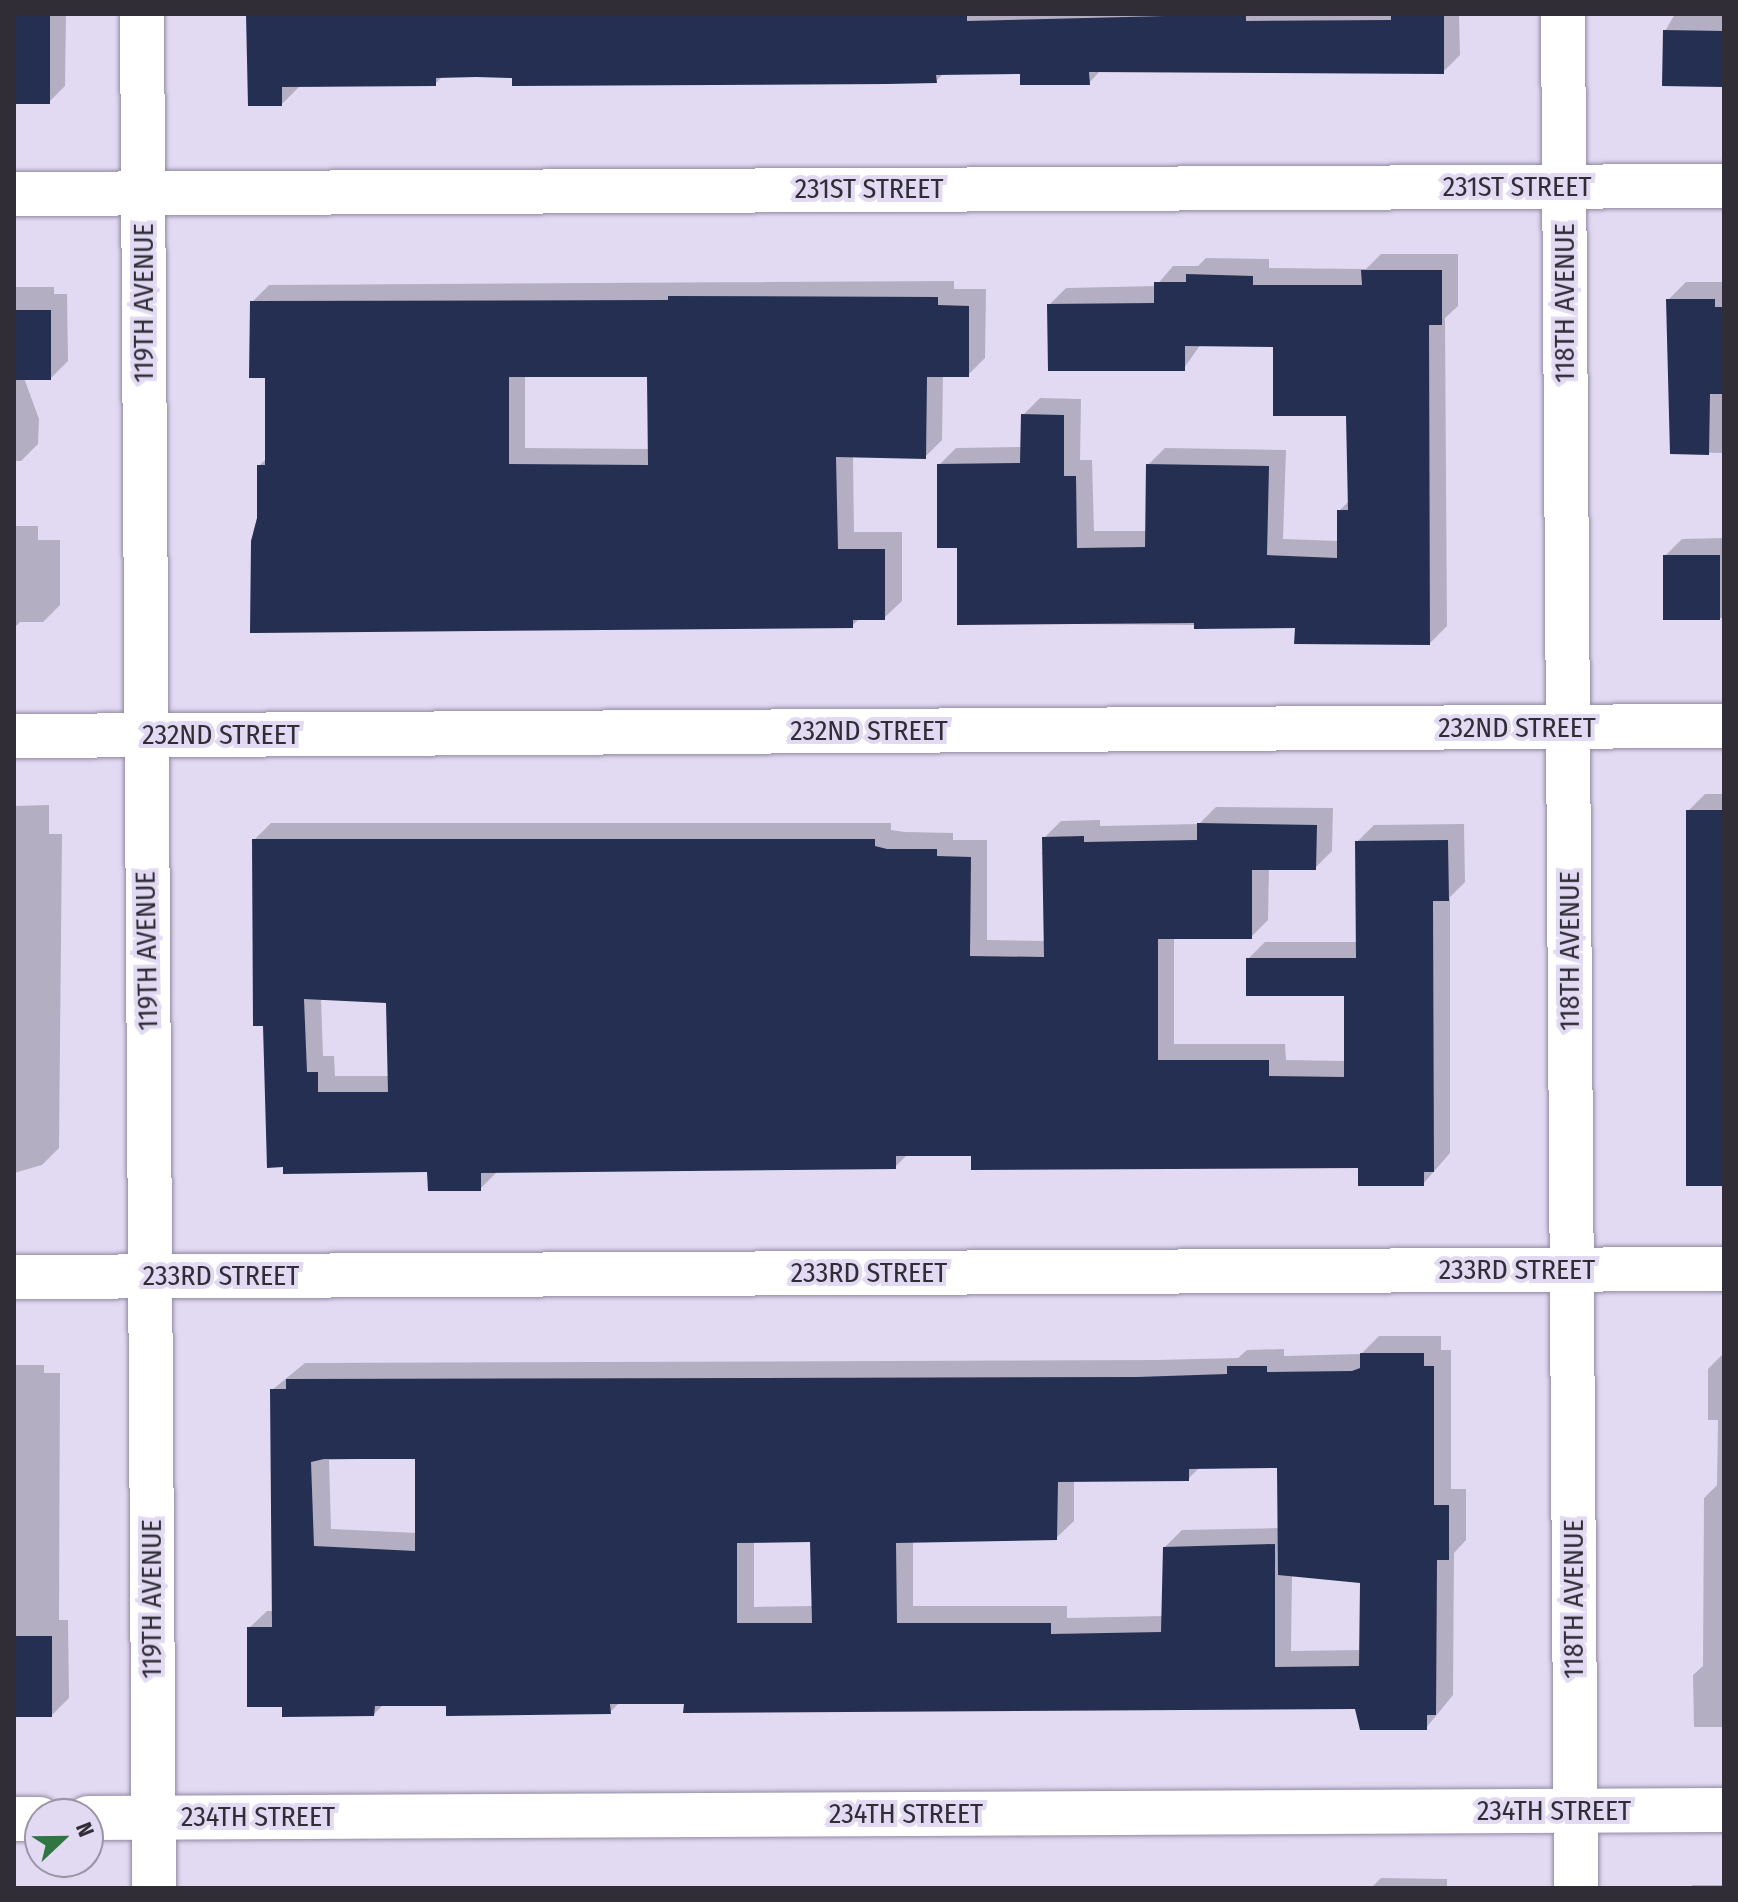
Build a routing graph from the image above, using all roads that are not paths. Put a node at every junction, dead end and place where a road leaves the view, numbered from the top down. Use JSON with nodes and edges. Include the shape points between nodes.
{"nodes":[{"id":1,"x":142,"y":14,"type":"edge"},
{"id":2,"x":1563,"y":14,"type":"edge"},
{"id":3,"x":1724,"y":186,"type":"edge"},
{"id":4,"x":1564,"y":187,"type":"junction"},
{"id":5,"x":14,"y":194,"type":"edge"},
{"id":6,"x":143,"y":194,"type":"junction"},
{"id":7,"x":1724,"y":726,"type":"edge"},
{"id":8,"x":1568,"y":727,"type":"junction"},
{"id":9,"x":14,"y":736,"type":"edge"},
{"id":10,"x":145,"y":736,"type":"junction"},
{"id":11,"x":1724,"y":1269,"type":"edge"},
{"id":12,"x":1572,"y":1270,"type":"junction"},
{"id":13,"x":14,"y":1277,"type":"edge"},
{"id":14,"x":150,"y":1277,"type":"junction"},
{"id":15,"x":1724,"y":1810,"type":"edge"},
{"id":16,"x":1575,"y":1811,"type":"junction"},
{"id":17,"x":104,"y":1818,"type":"edge"},
{"id":18,"x":153,"y":1818,"type":"junction"},
{"id":19,"x":154,"y":1888,"type":"edge"},
{"id":20,"x":1576,"y":1888,"type":"edge"}],
"edges":[{"from":1,"to":6,"type":"street","name":"119TH AVENUE"},
{"from":2,"to":4,"type":"street","name":"118TH AVENUE"},
{"from":3,"to":4,"type":"street","name":"231ST STREET"},
{"from":4,"to":6,"type":"street","name":"231ST STREET"},
{"from":4,"to":8,"type":"street","name":"118TH AVENUE"},
{"from":5,"to":6,"type":"street","name":"231ST STREET"},
{"from":6,"to":10,"type":"street","name":"119TH AVENUE"},
{"from":7,"to":8,"type":"street","name":"232ND STREET"},
{"from":8,"to":10,"type":"street","name":"232ND STREET"},
{"from":8,"to":12,"type":"street","name":"118TH AVENUE"},
{"from":9,"to":10,"type":"street","name":"232ND STREET"},
{"from":10,"to":14,"type":"street","name":"119TH AVENUE"},
{"from":11,"to":12,"type":"street","name":"233RD STREET"},
{"from":12,"to":14,"type":"street","name":"233RD STREET"},
{"from":12,"to":16,"type":"street","name":"118TH AVENUE"},
{"from":13,"to":14,"type":"street","name":"233RD STREET"},
{"from":14,"to":18,"type":"street","name":"119TH AVENUE"},
{"from":15,"to":16,"type":"street","name":"234TH STREET"},
{"from":16,"to":18,"type":"street","name":"234TH STREET"},
{"from":16,"to":20,"type":"street","name":"118TH AVENUE"},
{"from":17,"to":18,"type":"street","name":"234TH STREET"},
{"from":18,"to":19,"type":"street","name":"119TH AVENUE"}]}
